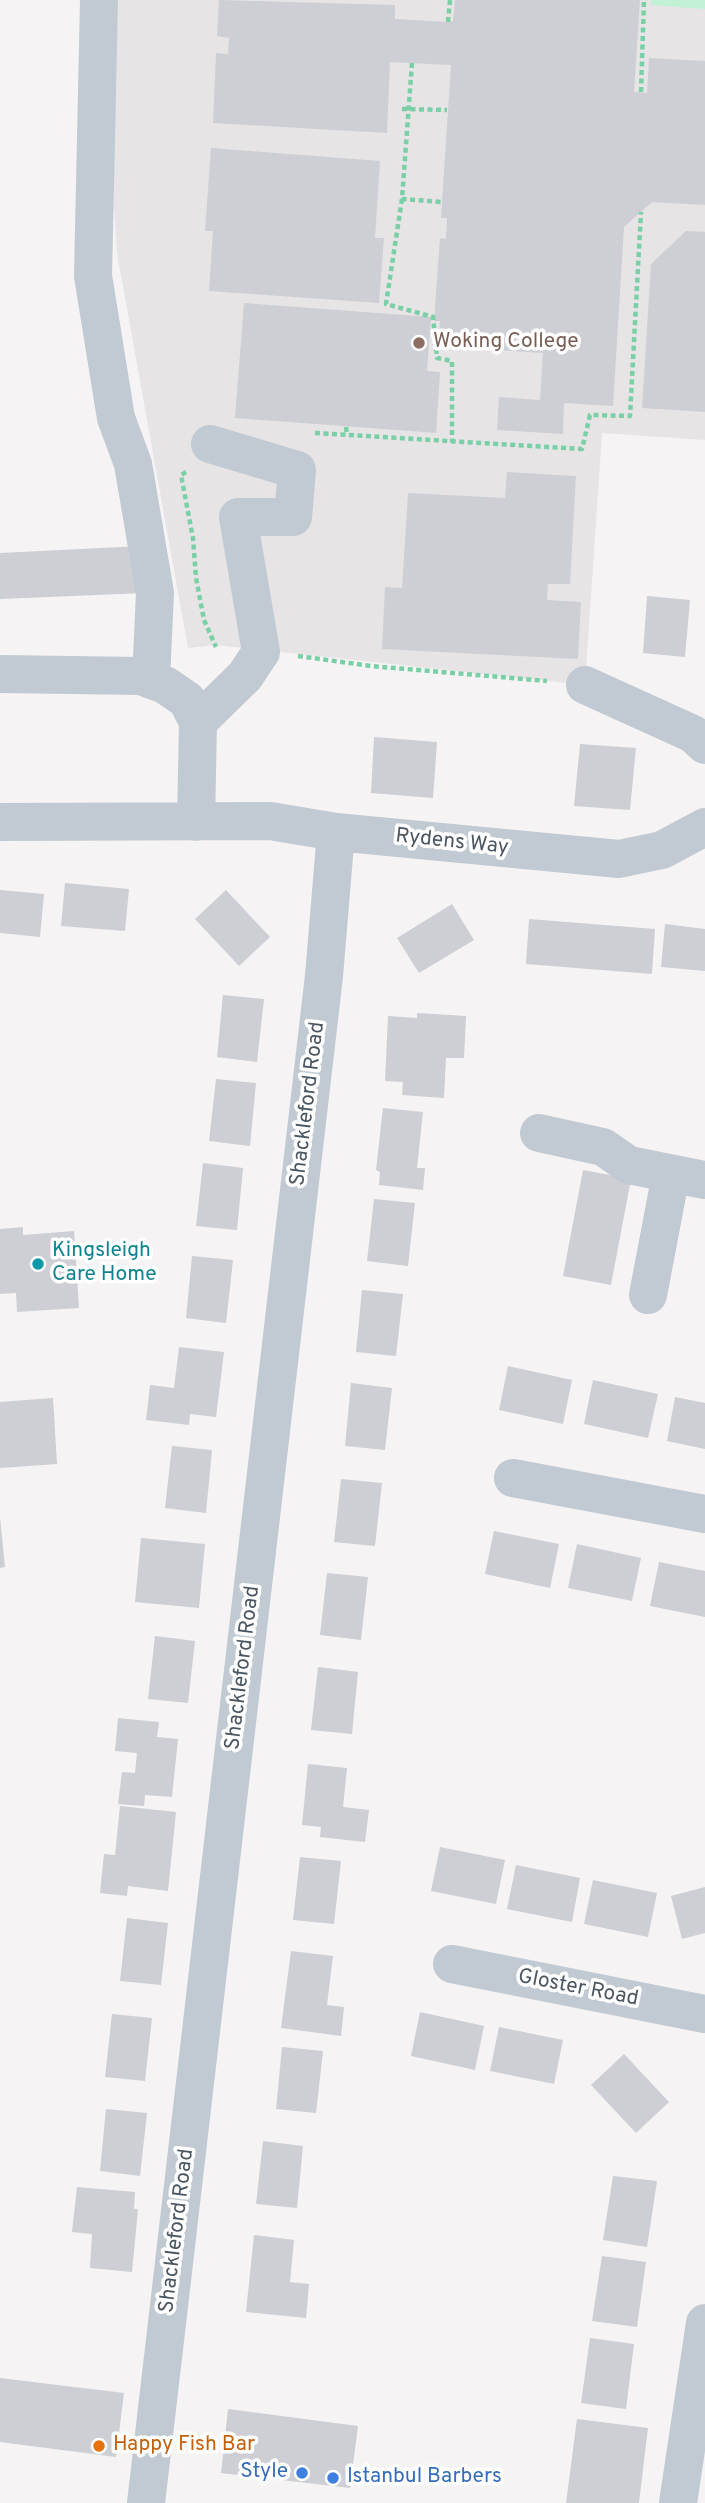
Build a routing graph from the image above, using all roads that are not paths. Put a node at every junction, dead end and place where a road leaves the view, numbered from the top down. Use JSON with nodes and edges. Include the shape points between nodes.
{"nodes":[{"id":1,"x":99,"y":0,"type":"edge"},
{"id":2,"x":219,"y":447,"type":"road end"},
{"id":3,"x":0,"y":674,"type":"edge"},
{"id":4,"x":150,"y":680,"type":"junction"},
{"id":5,"x":584,"y":685,"type":"road end"},
{"id":6,"x":198,"y":722,"type":"junction"},
{"id":7,"x":705,"y":745,"type":"edge"},
{"id":8,"x":0,"y":822,"type":"edge"},
{"id":9,"x":196,"y":822,"type":"junction"},
{"id":10,"x":704,"y":829,"type":"edge"},
{"id":11,"x":337,"y":832,"type":"junction"},
{"id":12,"x":539,"y":1133,"type":"dead end"},
{"id":13,"x":688,"y":1177,"type":"edge"},
{"id":14,"x":648,"y":1295,"type":"dead end"},
{"id":15,"x":513,"y":1478,"type":"dead end"},
{"id":16,"x":705,"y":1514,"type":"edge"},
{"id":17,"x":452,"y":1964,"type":"dead end"},
{"id":18,"x":705,"y":2014,"type":"edge"},
{"id":19,"x":705,"y":2323,"type":"edge"},
{"id":20,"x":146,"y":2503,"type":"edge"},
{"id":21,"x":678,"y":2503,"type":"edge"}],
"edges":[{"from":1,"to":4,"type":"street","via":[[93,276],[116,418],[134,464],[155,593]]},
{"from":2,"to":6,"type":"street","via":[[297,470],[293,517],[238,517],[261,652],[245,676]]},
{"from":3,"to":4,"type":"street","via":[[141,676]]},
{"from":4,"to":6,"type":"street","via":[[187,700]]},
{"from":5,"to":7,"type":"street","via":[[693,734]]},
{"from":6,"to":9,"type":"street"},
{"from":8,"to":9,"type":"street","name":"Rydens Way"},
{"from":9,"to":11,"type":"street","name":"Rydens Way","via":[[270,821]]},
{"from":10,"to":11,"type":"street","name":"Rydens Way","via":[[663,850],[620,859]]},
{"from":11,"to":20,"type":"street","name":"Shackleford Road"},
{"from":12,"to":13,"type":"street","via":[[603,1147],[629,1165]]},
{"from":13,"to":14,"type":"street"},
{"from":15,"to":16,"type":"street"},
{"from":17,"to":18,"type":"street","name":"Gloster Road"},
{"from":19,"to":21,"type":"street"}]}
